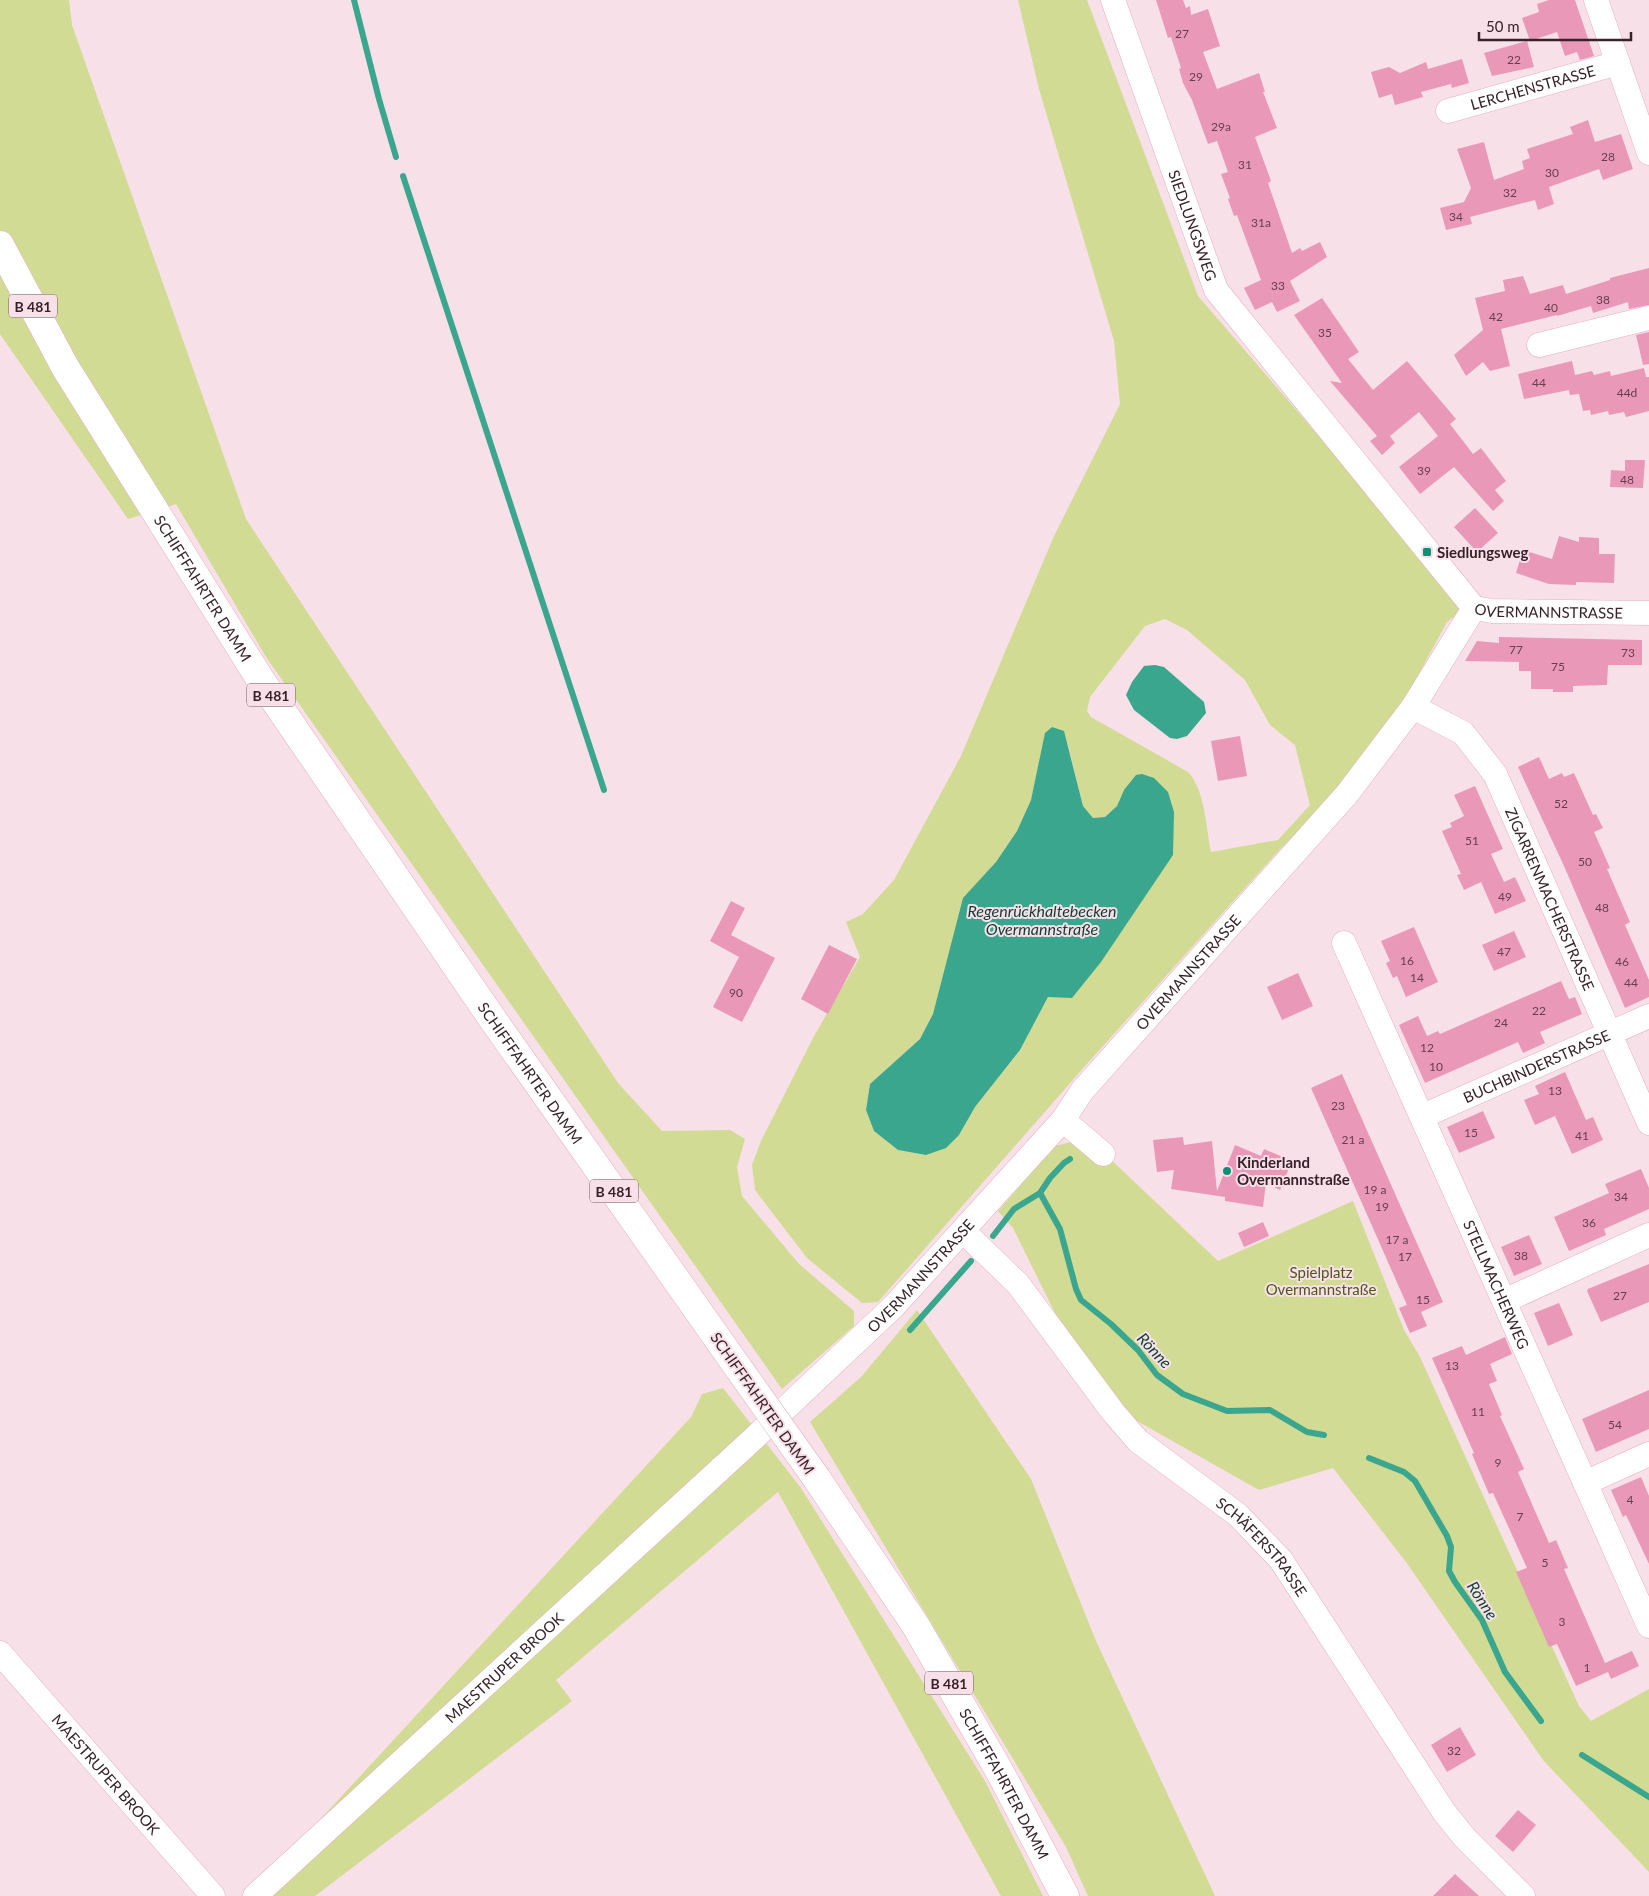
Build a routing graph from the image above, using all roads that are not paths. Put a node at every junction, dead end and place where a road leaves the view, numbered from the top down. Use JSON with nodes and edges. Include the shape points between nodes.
{"nodes":[{"id":1,"x":1113,"y":0,"type":"edge"},
{"id":2,"x":1596,"y":0,"type":"edge"},
{"id":3,"x":1618,"y":63,"type":"junction"},
{"id":4,"x":1448,"y":111,"type":"dead end"},
{"id":5,"x":1649,"y":153,"type":"edge"},
{"id":6,"x":0,"y":245,"type":"edge"},
{"id":7,"x":1649,"y":318,"type":"edge"},
{"id":8,"x":1539,"y":345,"type":"dead end"},
{"id":9,"x":1474,"y":608,"type":"junction"},
{"id":10,"x":1649,"y":613,"type":"edge"},
{"id":11,"x":1413,"y":707,"type":"junction"},
{"id":12,"x":1344,"y":943,"type":"dead end"},
{"id":13,"x":1649,"y":1016,"type":"edge"},
{"id":14,"x":1610,"y":1034,"type":"junction"},
{"id":15,"x":1423,"y":1116,"type":"junction"},
{"id":16,"x":1063,"y":1120,"type":"junction"},
{"id":17,"x":1649,"y":1123,"type":"edge"},
{"id":18,"x":1103,"y":1154,"type":"dead end"},
{"id":19,"x":963,"y":1231,"type":"junction"},
{"id":20,"x":1649,"y":1235,"type":"edge"},
{"id":21,"x":1504,"y":1300,"type":"junction"},
{"id":22,"x":752,"y":1440,"type":"joint"},
{"id":23,"x":1649,"y":1454,"type":"edge"},
{"id":24,"x":1585,"y":1483,"type":"junction"},
{"id":25,"x":1649,"y":1626,"type":"edge"},
{"id":26,"x":0,"y":1653,"type":"edge"},
{"id":27,"x":213,"y":1896,"type":"edge"},
{"id":28,"x":255,"y":1896,"type":"edge"},
{"id":29,"x":1064,"y":1896,"type":"edge"},
{"id":30,"x":1523,"y":1896,"type":"edge"}],
"edges":[{"from":1,"to":9,"type":"street","name":"SIEDLUNGSWEG","via":[[1216,290]]},
{"from":2,"to":3,"type":"street"},
{"from":3,"to":4,"type":"street","name":"LERCHENSTRASSE"},
{"from":3,"to":5,"type":"street"},
{"from":6,"to":29,"type":"main road","name":"SCHIFFFAHRTER DAMM","number":"B 481","bridge":true,"via":[[70,375],[260,679],[489,1014],[916,1626],[1001,1774]]},
{"from":7,"to":8,"type":"street"},
{"from":9,"to":10,"type":"street","name":"OVERMANNSTRASSE"},
{"from":9,"to":11,"type":"street","name":"OVERMANNSTRASSE"},
{"from":11,"to":14,"type":"street","name":"ZIGARRENMACHERSTRASSE","via":[[1462,733],[1495,774]]},
{"from":11,"to":16,"type":"street","name":"OVERMANNSTRASSE","via":[[1347,794],[1082,1090]]},
{"from":12,"to":15,"type":"street","name":"STELLMACHERWEG"},
{"from":13,"to":14,"type":"street","name":"BUCHBINDERSTRASSE"},
{"from":14,"to":15,"type":"street","name":"BUCHBINDERSTRASSE"},
{"from":14,"to":17,"type":"street","name":"ZIGARRENMACHERSTRASSE"},
{"from":15,"to":21,"type":"street","name":"STELLMACHERWEG"},
{"from":16,"to":18,"type":"street"},
{"from":16,"to":19,"type":"street","name":"OVERMANNSTRASSE"},
{"from":19,"to":22,"type":"street","name":"OVERMANNSTRASSE","via":[[894,1306]]},
{"from":19,"to":30,"type":"street","name":"SCHÄFERSTRASSE","via":[[1018,1284],[1138,1441],[1238,1515],[1280,1560],[1444,1812],[1465,1838]]},
{"from":20,"to":21,"type":"street"},
{"from":21,"to":24,"type":"street","name":"STELLMACHERWEG"},
{"from":22,"to":28,"type":"street","name":"MAESTRUPER BROOK"},
{"from":23,"to":24,"type":"street"},
{"from":24,"to":25,"type":"street","name":"STELLMACHERWEG"},
{"from":26,"to":27,"type":"street","name":"MAESTRUPER BROOK"}]}
